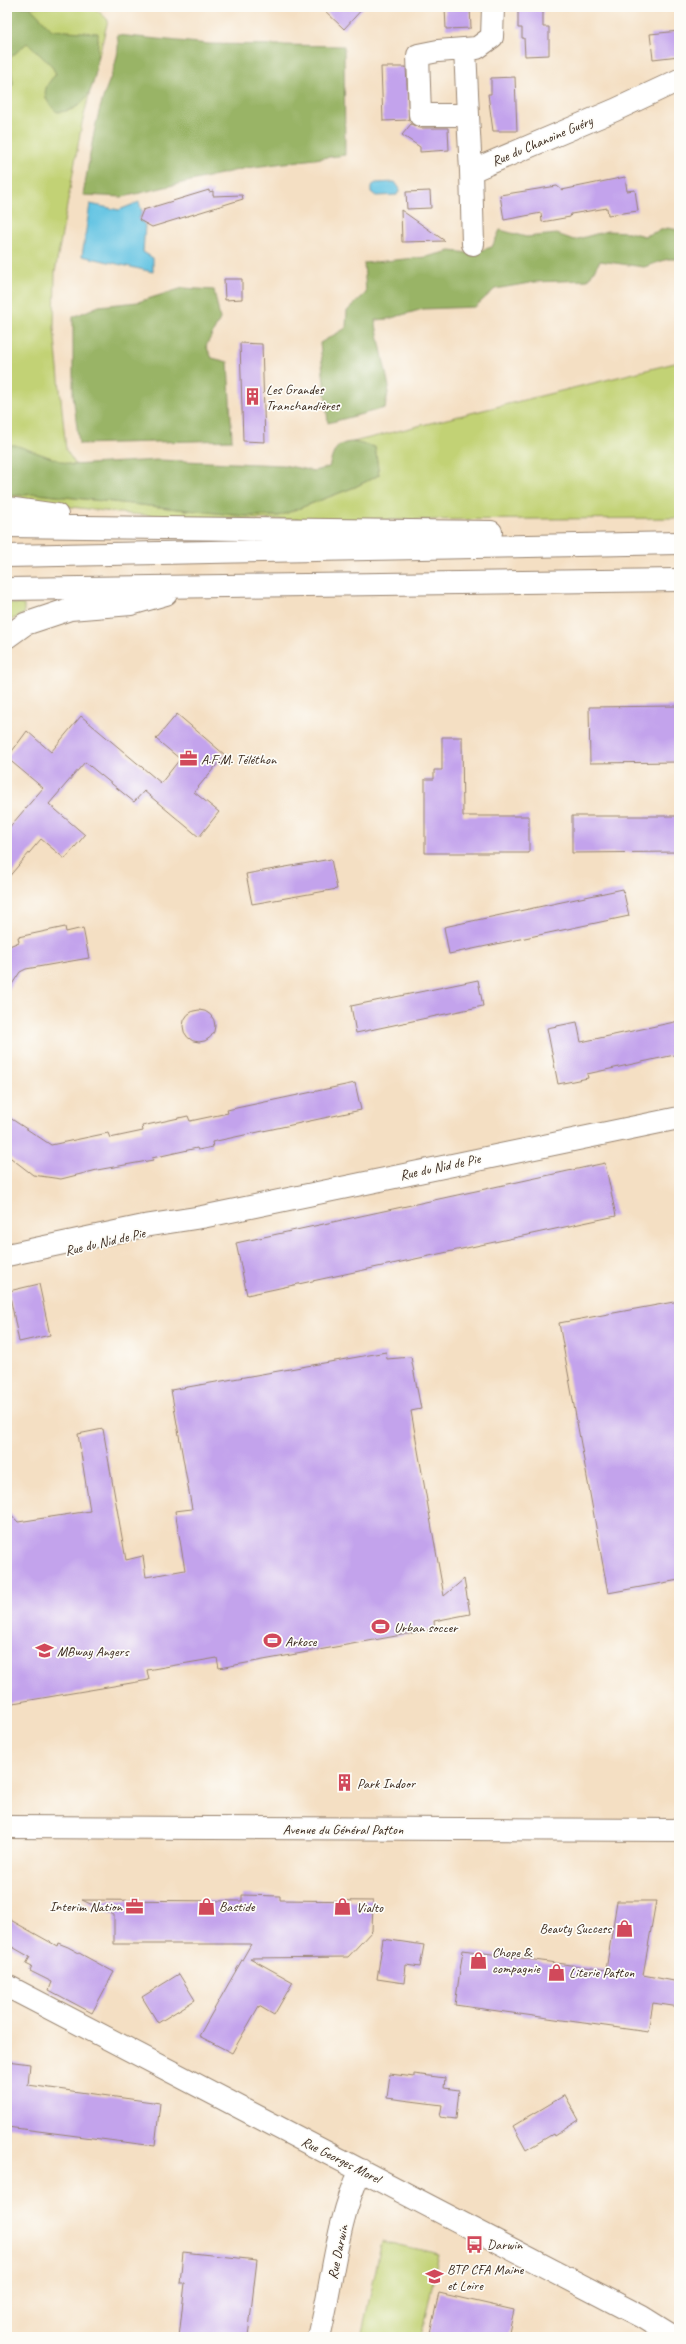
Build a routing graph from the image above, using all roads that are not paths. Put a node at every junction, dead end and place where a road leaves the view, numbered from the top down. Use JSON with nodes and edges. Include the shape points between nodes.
{"nodes":[{"id":1,"x":493,"y":7,"type":"edge"},
{"id":2,"x":465,"y":49,"type":"junction"},
{"id":3,"x":679,"y":80,"type":"edge"},
{"id":4,"x":468,"y":115,"type":"junction"},
{"id":5,"x":471,"y":171,"type":"junction"},
{"id":6,"x":473,"y":244,"type":"dead end"},
{"id":7,"x":7,"y":508,"type":"edge"},
{"id":8,"x":7,"y":526,"type":"edge"},
{"id":9,"x":144,"y":528,"type":"junction"},
{"id":10,"x":679,"y":543,"type":"edge"},
{"id":11,"x":644,"y":544,"type":"junction"},
{"id":12,"x":7,"y":556,"type":"edge"},
{"id":13,"x":679,"y":580,"type":"edge"},
{"id":14,"x":190,"y":586,"type":"junction"},
{"id":15,"x":7,"y":589,"type":"edge"},
{"id":16,"x":7,"y":637,"type":"edge"},
{"id":17,"x":679,"y":1118,"type":"edge"},
{"id":18,"x":202,"y":1217,"type":"junction"},
{"id":19,"x":7,"y":1255,"type":"edge"},
{"id":20,"x":7,"y":1265,"type":"edge"},
{"id":21,"x":7,"y":1827,"type":"edge"},
{"id":22,"x":679,"y":1830,"type":"edge"},
{"id":23,"x":7,"y":1986,"type":"edge"},
{"id":24,"x":361,"y":2170,"type":"junction"},
{"id":25,"x":320,"y":2337,"type":"edge"},
{"id":26,"x":674,"y":2337,"type":"edge"}],
"edges":[{"from":1,"to":2,"type":"main road","via":[[492,37],[477,48]]},
{"from":2,"to":4,"type":"main road"},
{"from":2,"to":4,"type":"main road","via":[[418,55],[420,115]]},
{"from":3,"to":5,"type":"main road","name":"Rue du Chanoine Guéry"},
{"from":4,"to":5,"type":"main road"},
{"from":5,"to":6,"type":"main road"},
{"from":7,"to":9,"type":"main road"},
{"from":8,"to":9,"type":"main road"},
{"from":9,"to":11,"type":"main road","via":[[587,534]]},
{"from":10,"to":11,"type":"main road"},
{"from":11,"to":12,"type":"main road"},
{"from":13,"to":14,"type":"main road"},
{"from":14,"to":15,"type":"main road"},
{"from":14,"to":16,"type":"main road","via":[[131,604],[70,609],[25,624]]},
{"from":17,"to":18,"type":"main road","name":"Rue du Nid de Pie"},
{"from":18,"to":19,"type":"main road","name":"Rue du Nid de Pie","via":[[144,1226]]},
{"from":18,"to":20,"type":"main road","name":"Rue du Nid de Pie","via":[[146,1233]]},
{"from":21,"to":22,"type":"main road","name":"Avenue du Général Patton"},
{"from":23,"to":24,"type":"main road","name":"Rue Georges Morel"},
{"from":24,"to":25,"type":"main road","name":"Rue Darwin","via":[[354,2184],[343,2225]]},
{"from":24,"to":26,"type":"main road","name":"Rue Georges Morel","via":[[642,2317]]}]}
